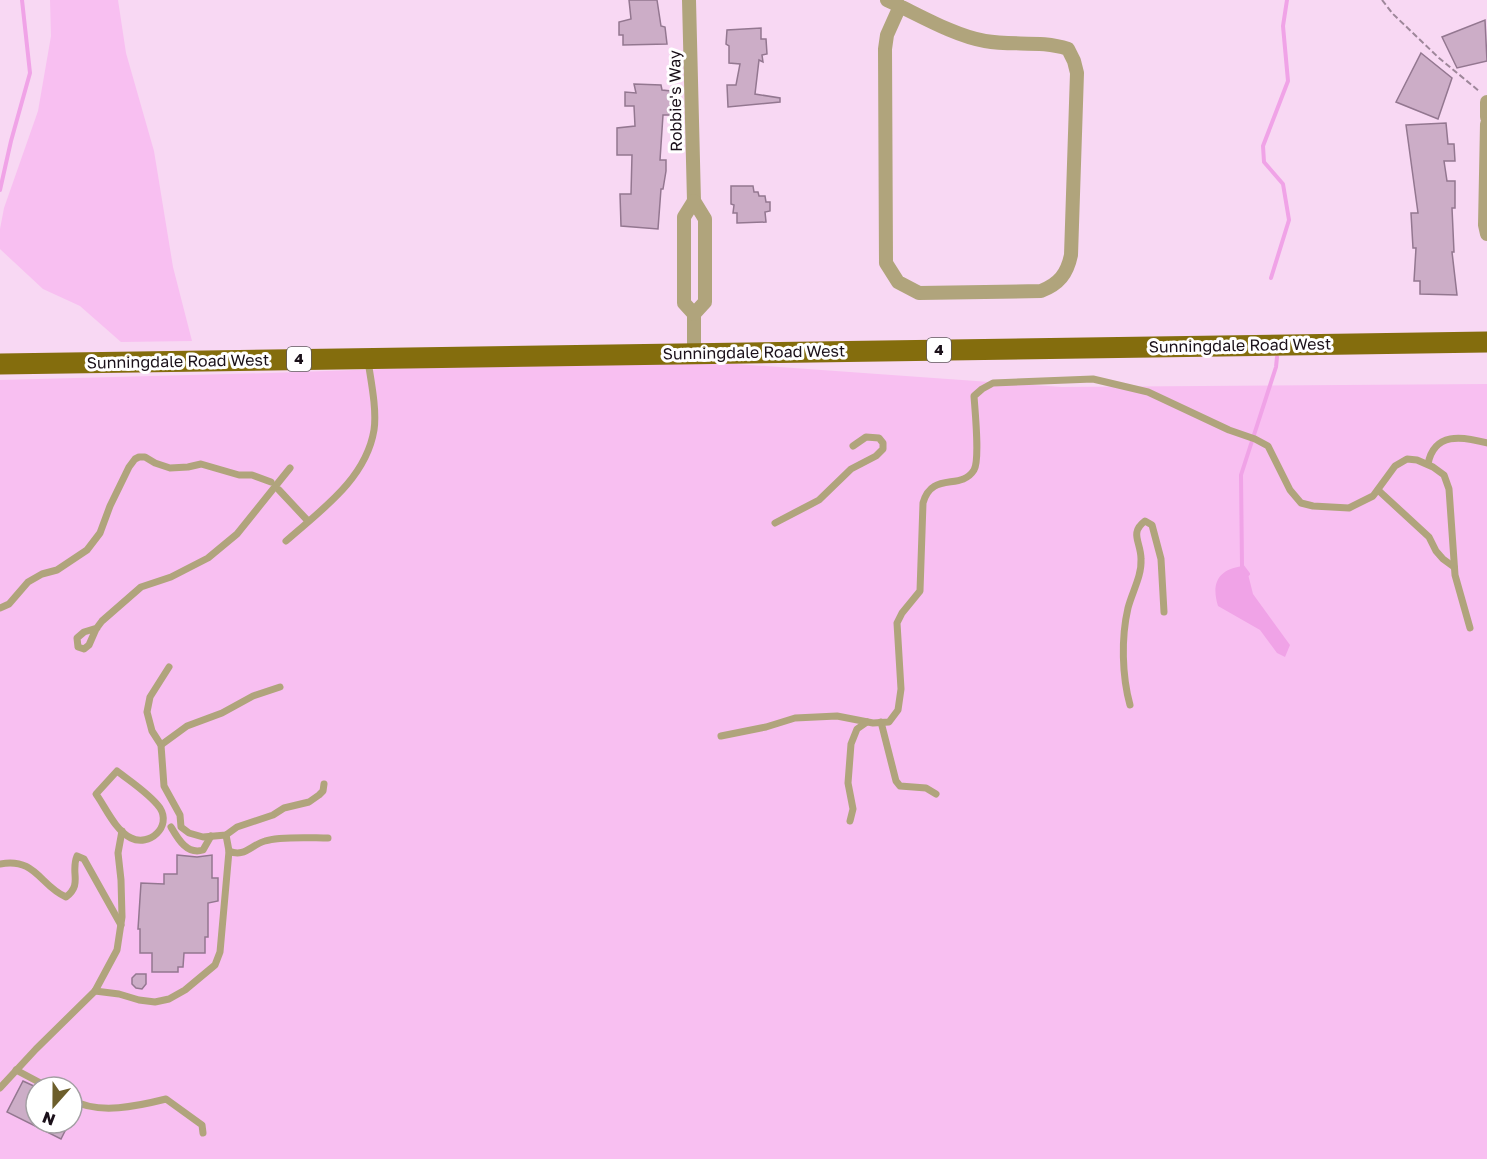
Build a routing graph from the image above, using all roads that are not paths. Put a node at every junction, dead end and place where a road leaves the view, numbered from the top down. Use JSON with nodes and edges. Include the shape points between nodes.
{"nodes":[{"id":1,"x":689,"y":0,"type":"edge"},
{"id":2,"x":893,"y":3,"type":"edge"},
{"id":3,"x":1487,"y":102,"type":"edge"},
{"id":4,"x":1487,"y":117,"type":"edge"},
{"id":5,"x":1487,"y":124,"type":"edge"},
{"id":6,"x":694,"y":201,"type":"junction"},
{"id":7,"x":1487,"y":234,"type":"edge"},
{"id":8,"x":694,"y":314,"type":"junction"},
{"id":9,"x":1487,"y":342,"type":"edge"},
{"id":10,"x":694,"y":353,"type":"junction"},
{"id":11,"x":367,"y":358,"type":"junction"},
{"id":12,"x":0,"y":364,"type":"edge"},
{"id":13,"x":1487,"y":443,"type":"edge"},
{"id":14,"x":853,"y":446,"type":"dead end"},
{"id":15,"x":1428,"y":464,"type":"junction"},
{"id":16,"x":290,"y":468,"type":"dead end"},
{"id":17,"x":271,"y":482,"type":"dead end"},
{"id":18,"x":279,"y":490,"type":"dead end"},
{"id":19,"x":1378,"y":490,"type":"junction"},
{"id":20,"x":308,"y":521,"type":"junction"},
{"id":21,"x":776,"y":524,"type":"dead end"},
{"id":22,"x":286,"y":541,"type":"dead end"},
{"id":23,"x":1454,"y":567,"type":"junction"},
{"id":24,"x":0,"y":608,"type":"edge"},
{"id":25,"x":1164,"y":612,"type":"dead end"},
{"id":26,"x":97,"y":628,"type":"dead end"},
{"id":27,"x":1470,"y":628,"type":"dead end"},
{"id":28,"x":169,"y":667,"type":"dead end"},
{"id":29,"x":280,"y":687,"type":"dead end"},
{"id":30,"x":1130,"y":705,"type":"dead end"},
{"id":31,"x":867,"y":722,"type":"junction"},
{"id":32,"x":881,"y":722,"type":"junction"},
{"id":33,"x":721,"y":736,"type":"dead end"},
{"id":34,"x":161,"y":745,"type":"junction"},
{"id":35,"x":324,"y":784,"type":"dead end"},
{"id":36,"x":936,"y":794,"type":"dead end"},
{"id":37,"x":163,"y":820,"type":"junction"},
{"id":38,"x":850,"y":821,"type":"dead end"},
{"id":39,"x":171,"y":827,"type":"junction"},
{"id":40,"x":181,"y":827,"type":"junction"},
{"id":41,"x":122,"y":831,"type":"junction"},
{"id":42,"x":226,"y":835,"type":"junction"},
{"id":43,"x":211,"y":836,"type":"junction"},
{"id":44,"x":328,"y":838,"type":"dead end"},
{"id":45,"x":229,"y":851,"type":"junction"},
{"id":46,"x":0,"y":864,"type":"edge"},
{"id":47,"x":121,"y":925,"type":"junction"},
{"id":48,"x":96,"y":992,"type":"junction"},
{"id":49,"x":16,"y":1070,"type":"junction"},
{"id":50,"x":25,"y":1075,"type":"edge"},
{"id":51,"x":0,"y":1088,"type":"edge"},
{"id":52,"x":84,"y":1104,"type":"edge"},
{"id":53,"x":203,"y":1133,"type":"dead end"}],
"edges":[{"from":1,"to":6,"type":"street","name":"Robbie's Way"},
{"from":2,"to":2,"type":"street","via":[[974,39],[1043,43],[1068,49],[1077,73],[1071,255],[1065,273],[1052,287],[1041,291],[919,293],[891,274],[886,263],[885,49]]},
{"from":3,"to":4,"type":"street"},
{"from":5,"to":7,"type":"street"},
{"from":6,"to":8,"type":"street","name":"Robbie's Way","via":[[684,217],[684,303]]},
{"from":6,"to":8,"type":"street","name":"Robbie's Way","via":[[705,219],[705,302]]},
{"from":8,"to":10,"type":"street","name":"Robbie's Way"},
{"from":9,"to":10,"type":"main road","name":"Sunningdale Road West","number":"4"},
{"from":10,"to":11,"type":"main road","name":"Sunningdale Road West","number":"4"},
{"from":11,"to":12,"type":"main road","name":"Sunningdale Road West","number":"4"},
{"from":11,"to":20,"type":"lane","via":[[374,428],[368,456],[336,497]]},
{"from":13,"to":15,"type":"lane","via":[[1455,437],[1446,440],[1435,448]]},
{"from":14,"to":21,"type":"lane","via":[[866,437],[883,442],[883,449],[876,456],[851,469],[819,500]]},
{"from":15,"to":19,"type":"lane","via":[[1407,459],[1395,466]]},
{"from":15,"to":23,"type":"lane","via":[[1444,475],[1449,489]]},
{"from":16,"to":26,"type":"lane","via":[[237,534],[208,558],[141,587]]},
{"from":17,"to":24,"type":"lane","via":[[201,464],[170,468],[139,457],[129,467],[100,533],[87,550],[57,570],[28,582],[9,604]]},
{"from":18,"to":20,"type":"lane"},
{"from":19,"to":23,"type":"lane","via":[[1429,537],[1436,551]]},
{"from":19,"to":32,"type":"lane","via":[[1349,508],[1301,503],[1290,490],[1268,446],[1148,392],[1093,379],[993,383],[974,396],[977,461],[973,471],[965,478],[934,486],[923,503],[920,591],[897,623],[901,689],[898,710],[889,722]]},
{"from":20,"to":22,"type":"lane"},
{"from":23,"to":27,"type":"lane"},
{"from":25,"to":30,"type":"lane","via":[[1161,559],[1152,525],[1145,521],[1136,533],[1141,559],[1128,609],[1125,645],[1125,686]]},
{"from":28,"to":34,"type":"lane","via":[[150,697],[147,712]]},
{"from":29,"to":34,"type":"lane","via":[[187,726]]},
{"from":31,"to":32,"type":"lane"},
{"from":31,"to":33,"type":"lane","via":[[837,716],[795,718]]},
{"from":31,"to":38,"type":"lane","via":[[857,729],[851,744]]},
{"from":32,"to":36,"type":"lane","via":[[896,781],[900,786],[926,788]]},
{"from":34,"to":40,"type":"lane","via":[[164,786],[180,815]]},
{"from":35,"to":42,"type":"lane","via":[[320,795],[309,802],[284,808]]},
{"from":37,"to":39,"type":"lane"},
{"from":37,"to":41,"type":"lane","via":[[161,829],[142,841]]},
{"from":37,"to":41,"type":"lane","via":[[155,802],[117,771],[96,794]]},
{"from":39,"to":40,"type":"lane"},
{"from":39,"to":43,"type":"lane","via":[[178,840],[196,852],[203,850]]},
{"from":40,"to":43,"type":"lane","via":[[189,833]]},
{"from":41,"to":47,"type":"lane","via":[[118,853]]},
{"from":42,"to":43,"type":"lane"},
{"from":42,"to":45,"type":"lane"},
{"from":44,"to":45,"type":"lane","via":[[263,841],[243,853]]},
{"from":45,"to":48,"type":"lane","via":[[220,952],[215,965],[169,999],[155,1002]]},
{"from":46,"to":47,"type":"lane","via":[[11,862],[35,871],[55,893],[66,897],[73,892],[77,856],[84,859]]},
{"from":47,"to":48,"type":"lane","via":[[117,950]]},
{"from":48,"to":49,"type":"lane"},
{"from":49,"to":50,"type":"lane"},
{"from":49,"to":51,"type":"lane"},
{"from":52,"to":53,"type":"lane","via":[[116,1107],[166,1100],[202,1125]]}]}
